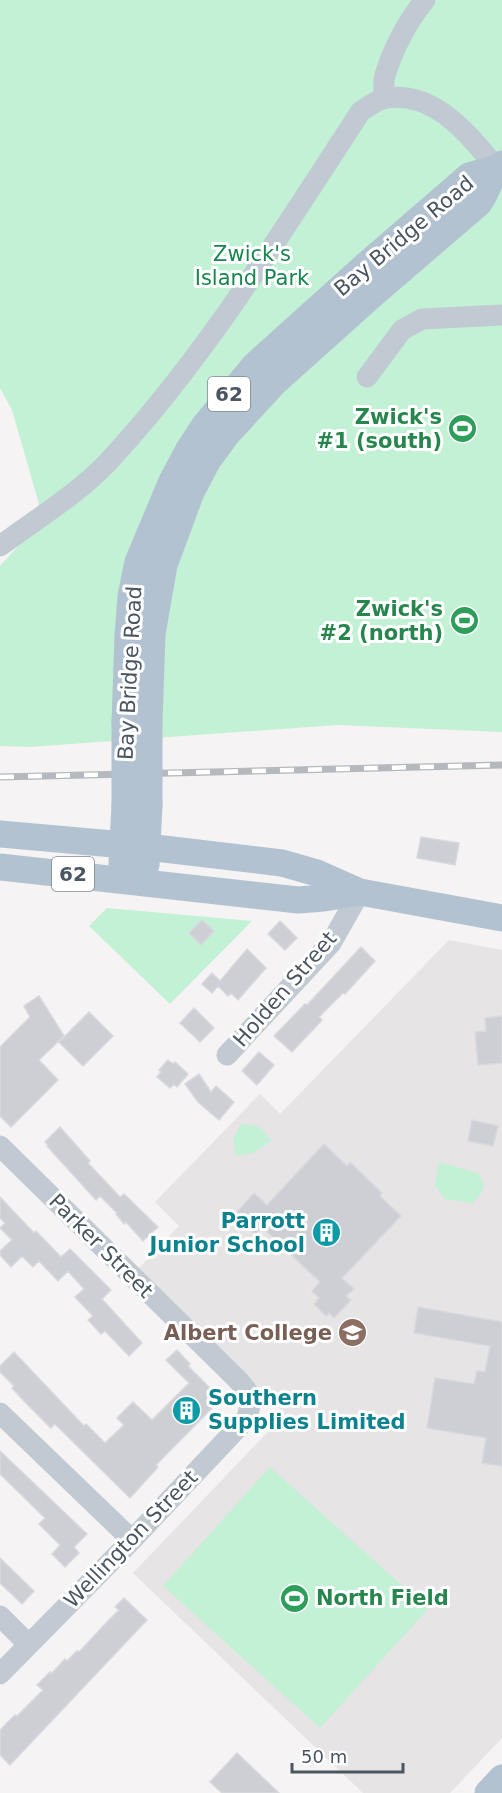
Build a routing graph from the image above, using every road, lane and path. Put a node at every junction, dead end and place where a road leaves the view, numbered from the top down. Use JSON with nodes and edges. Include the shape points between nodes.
{"nodes":[{"id":1,"x":426,"y":0,"type":"edge"},
{"id":2,"x":384,"y":98,"type":"junction"},
{"id":3,"x":500,"y":169,"type":"edge"},
{"id":4,"x":502,"y":315,"type":"edge"},
{"id":5,"x":368,"y":377,"type":"dead end"},
{"id":6,"x":0,"y":546,"type":"edge"},
{"id":7,"x":0,"y":834,"type":"edge"},
{"id":8,"x":135,"y":846,"type":"junction"},
{"id":9,"x":0,"y":867,"type":"edge"},
{"id":10,"x":133,"y":880,"type":"junction"},
{"id":11,"x":360,"y":892,"type":"junction"},
{"id":12,"x":502,"y":918,"type":"edge"},
{"id":13,"x":227,"y":1055,"type":"dead end"},
{"id":14,"x":0,"y":1146,"type":"edge"},
{"id":15,"x":252,"y":1398,"type":"joint"},
{"id":16,"x":0,"y":1413,"type":"edge"},
{"id":17,"x":132,"y":1540,"type":"junction"},
{"id":18,"x":0,"y":1616,"type":"edge"},
{"id":19,"x":28,"y":1644,"type":"junction"},
{"id":20,"x":0,"y":1674,"type":"edge"},
{"id":21,"x":502,"y":1778,"type":"edge"},
{"id":22,"x":488,"y":1793,"type":"edge"}],
"edges":[{"from":1,"to":2,"type":"street","via":[[396,47],[384,77]]},
{"from":2,"to":3,"type":"street","via":[[410,99],[436,109],[461,126]]},
{"from":2,"to":6,"type":"street","via":[[361,111],[226,315],[107,463]]},
{"from":3,"to":8,"type":"main road","name":"Bay Bridge Road","number":"62","bridge":true,"via":[[479,202],[274,383],[208,459],[191,492],[164,565],[137,722]]},
{"from":4,"to":5,"type":"street","via":[[422,319],[402,330]]},
{"from":7,"to":8,"type":"main road","number":"62"},
{"from":8,"to":10,"type":"main road","name":"Bay Bridge Road","number":"62"},
{"from":8,"to":11,"type":"main road","number":"62","via":[[282,863]]},
{"from":9,"to":10,"type":"main road","number":"62"},
{"from":10,"to":11,"type":"main road","via":[[298,900]]},
{"from":11,"to":12,"type":"main road"},
{"from":11,"to":13,"type":"street","name":"Holden Street","via":[[331,943]]},
{"from":14,"to":15,"type":"street","name":"Parker Street"},
{"from":15,"to":17,"type":"street","name":"Wellington Street","via":[[248,1418]]},
{"from":16,"to":17,"type":"street"},
{"from":17,"to":19,"type":"street","name":"Wellington Street"},
{"from":18,"to":19,"type":"street"},
{"from":19,"to":20,"type":"street","name":"Wellington Street"},
{"from":21,"to":22,"type":"main road"}]}
